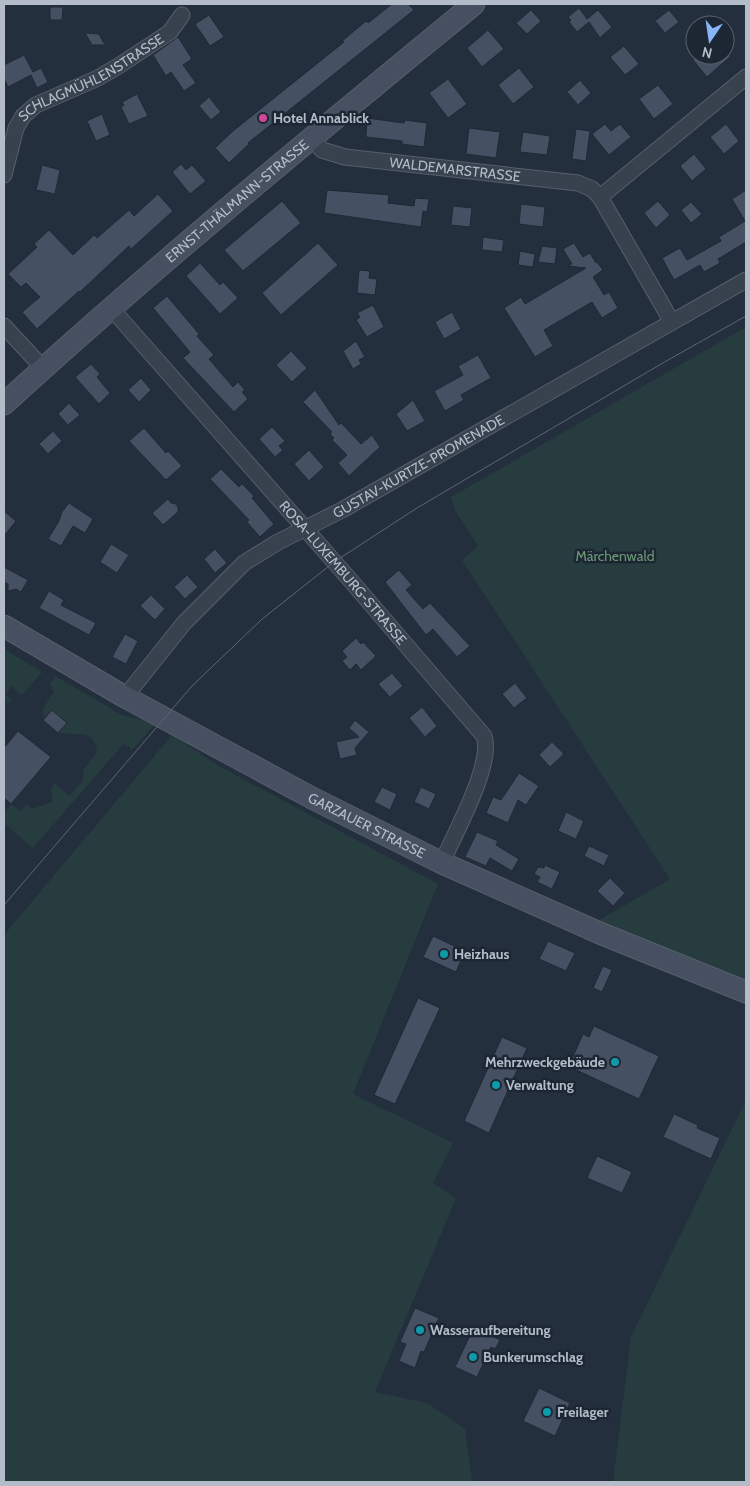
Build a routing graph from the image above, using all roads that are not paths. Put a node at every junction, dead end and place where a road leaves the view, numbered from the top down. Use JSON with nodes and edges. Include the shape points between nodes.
{"nodes":[{"id":1,"x":474,"y":4,"type":"edge"},
{"id":2,"x":182,"y":15,"type":"dead end"},
{"id":3,"x":746,"y":76,"type":"edge"},
{"id":4,"x":311,"y":138,"type":"junction"},
{"id":5,"x":4,"y":175,"type":"edge"},
{"id":6,"x":600,"y":197,"type":"junction"},
{"id":7,"x":746,"y":280,"type":"edge"},
{"id":8,"x":111,"y":308,"type":"junction"},
{"id":9,"x":672,"y":322,"type":"junction"},
{"id":10,"x":4,"y":326,"type":"edge"},
{"id":11,"x":43,"y":368,"type":"junction"},
{"id":12,"x":4,"y":404,"type":"edge"},
{"id":13,"x":304,"y":530,"type":"junction"},
{"id":14,"x":4,"y":626,"type":"edge"},
{"id":15,"x":125,"y":697,"type":"junction"},
{"id":16,"x":442,"y":863,"type":"junction"},
{"id":17,"x":746,"y":992,"type":"edge"}],
"edges":[{"from":1,"to":4,"type":"street","name":"ERNST-THÄLMANN-STRASSE"},
{"from":2,"to":5,"type":"street","name":"SCHLAGMÜHLENSTRASSE","via":[[170,32],[120,66],[36,105],[23,116],[16,128]]},
{"from":3,"to":6,"type":"street"},
{"from":4,"to":6,"type":"street","name":"WALDEMARSTRASSE","via":[[322,150],[345,157],[578,183]]},
{"from":4,"to":8,"type":"street","name":"ERNST-THÄLMANN-STRASSE"},
{"from":6,"to":9,"type":"street","name":"WALDEMARSTRASSE"},
{"from":7,"to":9,"type":"street","name":"GUSTAV-KURTZE-PROMENADE"},
{"from":8,"to":11,"type":"street","name":"ERNST-THÄLMANN-STRASSE"},
{"from":8,"to":13,"type":"street","name":"ROSA-LUXEMBURG-STRASSE"},
{"from":9,"to":13,"type":"street","name":"GUSTAV-KURTZE-PROMENADE"},
{"from":10,"to":11,"type":"street"},
{"from":11,"to":12,"type":"street","name":"ERNST-THÄLMANN-STRASSE"},
{"from":13,"to":15,"type":"street","name":"GUSTAV-KURTZE-PROMENADE","via":[[244,563],[184,623]]},
{"from":13,"to":16,"type":"street","name":"ROSA-LUXEMBURG-STRASSE","via":[[484,736],[486,754],[483,768]]},
{"from":14,"to":15,"type":"street","name":"GARZAUER STRASSE"},
{"from":15,"to":16,"type":"street","name":"GARZAUER STRASSE","via":[[312,798]]},
{"from":16,"to":17,"type":"street","name":"GARZAUER STRASSE","via":[[602,934]]}]}
